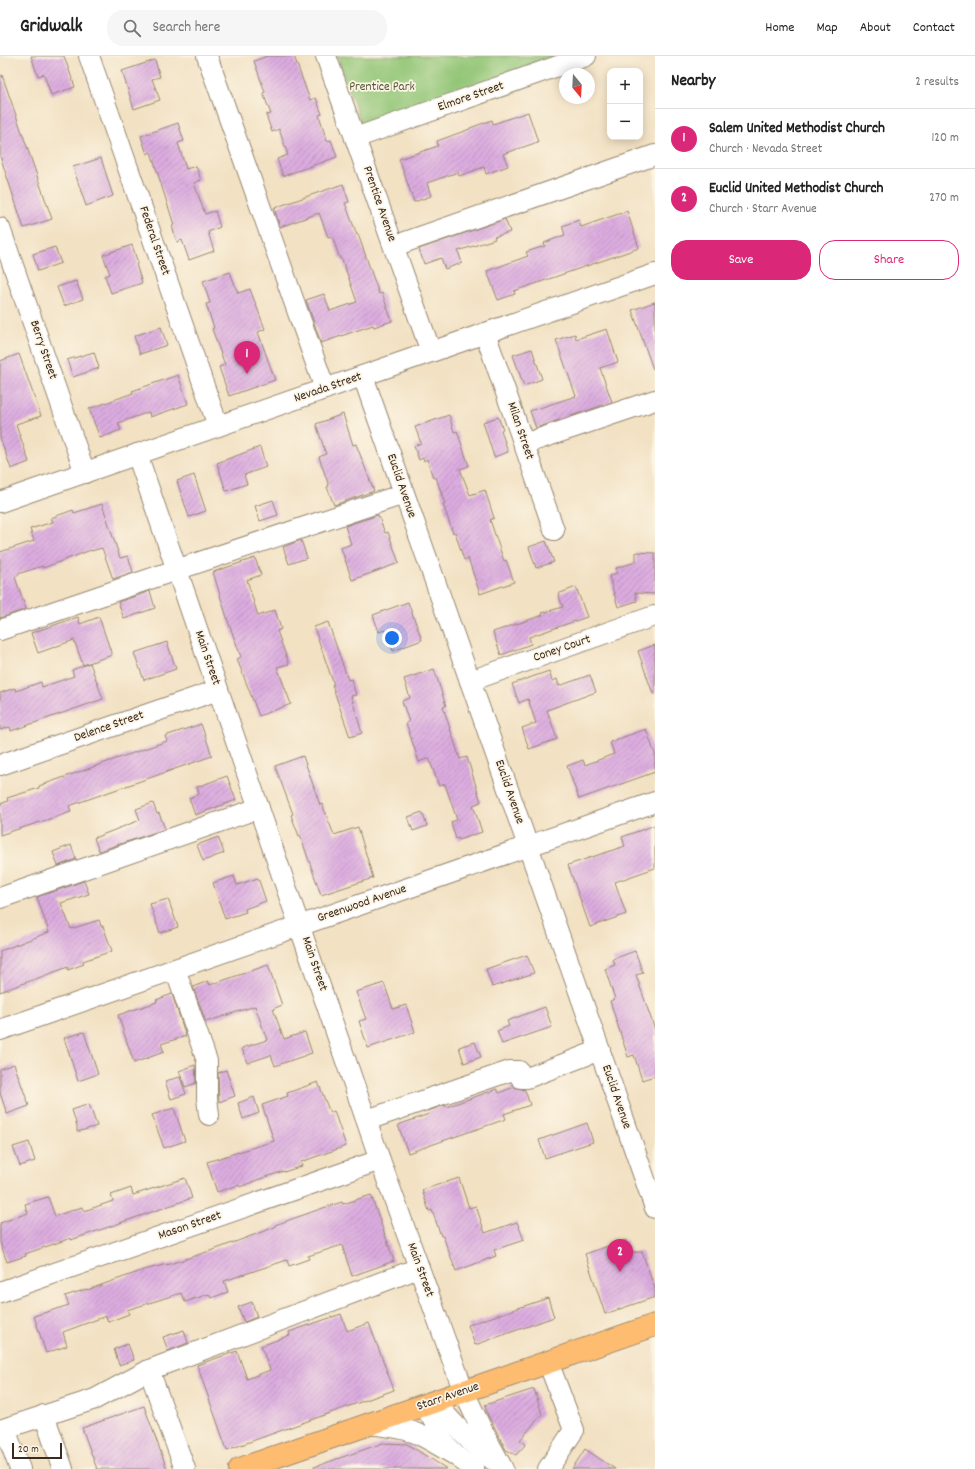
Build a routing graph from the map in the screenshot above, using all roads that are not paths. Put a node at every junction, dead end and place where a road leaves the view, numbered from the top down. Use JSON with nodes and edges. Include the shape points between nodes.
{"nodes":[{"id":1,"x":89,"y":56,"type":"edge"},
{"id":2,"x":207,"y":56,"type":"edge"},
{"id":3,"x":326,"y":56,"type":"edge"},
{"id":4,"x":586,"y":56,"type":"edge"},
{"id":5,"x":355,"y":138,"type":"junction"},
{"id":6,"x":655,"y":155,"type":"edge"},
{"id":7,"x":0,"y":228,"type":"edge"},
{"id":8,"x":394,"y":246,"type":"junction"},
{"id":9,"x":655,"y":274,"type":"edge"},
{"id":10,"x":485,"y":333,"type":"junction"},
{"id":11,"x":431,"y":352,"type":"junction"},
{"id":12,"x":362,"y":376,"type":"junction"},
{"id":13,"x":326,"y":389,"type":"junction"},
{"id":14,"x":655,"y":400,"type":"edge"},
{"id":15,"x":218,"y":426,"type":"junction"},
{"id":16,"x":524,"y":444,"type":"junction"},
{"id":17,"x":137,"y":454,"type":"junction"},
{"id":18,"x":85,"y":473,"type":"junction"},
{"id":19,"x":404,"y":494,"type":"junction"},
{"id":20,"x":0,"y":502,"type":"edge"},
{"id":21,"x":554,"y":530,"type":"dead end"},
{"id":22,"x":176,"y":570,"type":"junction"},
{"id":23,"x":654,"y":616,"type":"dead end"},
{"id":24,"x":0,"y":630,"type":"edge"},
{"id":25,"x":470,"y":681,"type":"junction"},
{"id":26,"x":218,"y":690,"type":"junction"},
{"id":27,"x":0,"y":765,"type":"edge"},
{"id":28,"x":655,"y":802,"type":"edge"},
{"id":29,"x":259,"y":808,"type":"junction"},
{"id":30,"x":528,"y":846,"type":"junction"},
{"id":31,"x":0,"y":898,"type":"edge"},
{"id":32,"x":300,"y":925,"type":"junction"},
{"id":33,"x":175,"y":969,"type":"junction"},
{"id":34,"x":0,"y":1030,"type":"edge"},
{"id":35,"x":600,"y":1050,"type":"junction"},
{"id":36,"x":209,"y":1115,"type":"dead end"},
{"id":37,"x":367,"y":1120,"type":"junction"},
{"id":38,"x":380,"y":1160,"type":"junction"},
{"id":39,"x":655,"y":1208,"type":"edge"},
{"id":40,"x":419,"y":1268,"type":"junction"},
{"id":41,"x":0,"y":1292,"type":"edge"},
{"id":42,"x":655,"y":1325,"type":"edge"},
{"id":43,"x":548,"y":1362,"type":"junction"},
{"id":44,"x":149,"y":1370,"type":"junction"},
{"id":45,"x":464,"y":1392,"type":"junction"},
{"id":46,"x":429,"y":1404,"type":"junction"},
{"id":47,"x":44,"y":1415,"type":"junction"},
{"id":48,"x":369,"y":1424,"type":"junction"},
{"id":49,"x":2,"y":1429,"type":"edge"},
{"id":50,"x":455,"y":1455,"type":"junction"},
{"id":51,"x":252,"y":1467,"type":"edge"},
{"id":52,"x":503,"y":1468,"type":"edge"},
{"id":53,"x":20,"y":1469,"type":"edge"},
{"id":54,"x":63,"y":1469,"type":"edge"},
{"id":55,"x":185,"y":1469,"type":"edge"},
{"id":56,"x":474,"y":1469,"type":"edge"},
{"id":57,"x":548,"y":1469,"type":"edge"}],
"edges":[{"from":1,"to":15,"type":"street","name":"Federal Street"},
{"from":2,"to":13,"type":"street"},
{"from":3,"to":5,"type":"street","name":"Prentice Avenue"},
{"from":4,"to":5,"type":"street","name":"Elmore Street"},
{"from":5,"to":8,"type":"street","name":"Prentice Avenue"},
{"from":6,"to":8,"type":"street"},
{"from":7,"to":18,"type":"street","name":"Berry Street"},
{"from":8,"to":11,"type":"street","name":"Prentice Avenue"},
{"from":9,"to":10,"type":"street","name":"Nevada Street"},
{"from":10,"to":11,"type":"street","name":"Nevada Street"},
{"from":10,"to":16,"type":"street","name":"Milan Street"},
{"from":11,"to":12,"type":"street","name":"Nevada Street"},
{"from":12,"to":13,"type":"street","name":"Nevada Street"},
{"from":12,"to":19,"type":"street","name":"Euclid Avenue"},
{"from":13,"to":15,"type":"street","name":"Nevada Street"},
{"from":14,"to":16,"type":"street"},
{"from":15,"to":17,"type":"street","name":"Nevada Street"},
{"from":16,"to":21,"type":"street","name":"Milan Street"},
{"from":17,"to":18,"type":"street","name":"Nevada Street"},
{"from":17,"to":22,"type":"street","name":"Main Street"},
{"from":18,"to":20,"type":"street","name":"Nevada Street"},
{"from":19,"to":22,"type":"street"},
{"from":19,"to":25,"type":"street","name":"Euclid Avenue"},
{"from":22,"to":24,"type":"street"},
{"from":22,"to":26,"type":"street","name":"Main Street"},
{"from":23,"to":25,"type":"street","name":"Coney Court"},
{"from":25,"to":30,"type":"street","name":"Euclid Avenue"},
{"from":26,"to":27,"type":"street","name":"Delence Street"},
{"from":26,"to":29,"type":"street","name":"Main Street"},
{"from":28,"to":30,"type":"street","name":"Greenwood Avenue"},
{"from":29,"to":31,"type":"street"},
{"from":29,"to":32,"type":"street","name":"Main Street"},
{"from":30,"to":32,"type":"street","name":"Greenwood Avenue"},
{"from":30,"to":35,"type":"street","name":"Euclid Avenue"},
{"from":32,"to":33,"type":"street","name":"Greenwood Avenue"},
{"from":32,"to":37,"type":"street","name":"Main Street"},
{"from":33,"to":34,"type":"street","name":"Greenwood Avenue"},
{"from":33,"to":36,"type":"street","via":[[207,1061]]},
{"from":35,"to":37,"type":"street","via":[[526,1078],[521,1078],[519,1071],[510,1071]]},
{"from":35,"to":39,"type":"street","name":"Euclid Avenue"},
{"from":37,"to":38,"type":"street","name":"Main Street"},
{"from":38,"to":40,"type":"street","name":"Main Street"},
{"from":38,"to":41,"type":"street","name":"Mason Street"},
{"from":40,"to":44,"type":"street"},
{"from":40,"to":45,"type":"street","name":"Main Street"},
{"from":42,"to":43,"type":"main road","name":"Starr Avenue"},
{"from":43,"to":45,"type":"main road","name":"Starr Avenue"},
{"from":43,"to":57,"type":"street","via":[[574,1430]]},
{"from":44,"to":47,"type":"street","via":[[95,1399]]},
{"from":44,"to":55,"type":"street"},
{"from":45,"to":46,"type":"main road","name":"Starr Avenue"},
{"from":45,"to":52,"type":"street","name":"Main Street"},
{"from":46,"to":48,"type":"main road","name":"Starr Avenue"},
{"from":46,"to":50,"type":"street","via":[[443,1441]]},
{"from":46,"to":52,"type":"street"},
{"from":47,"to":49,"type":"street"},
{"from":47,"to":54,"type":"street"},
{"from":48,"to":50,"type":"street","via":[[412,1432]]},
{"from":48,"to":51,"type":"main road","name":"Starr Avenue"},
{"from":49,"to":53,"type":"street"},
{"from":50,"to":56,"type":"street"}]}
